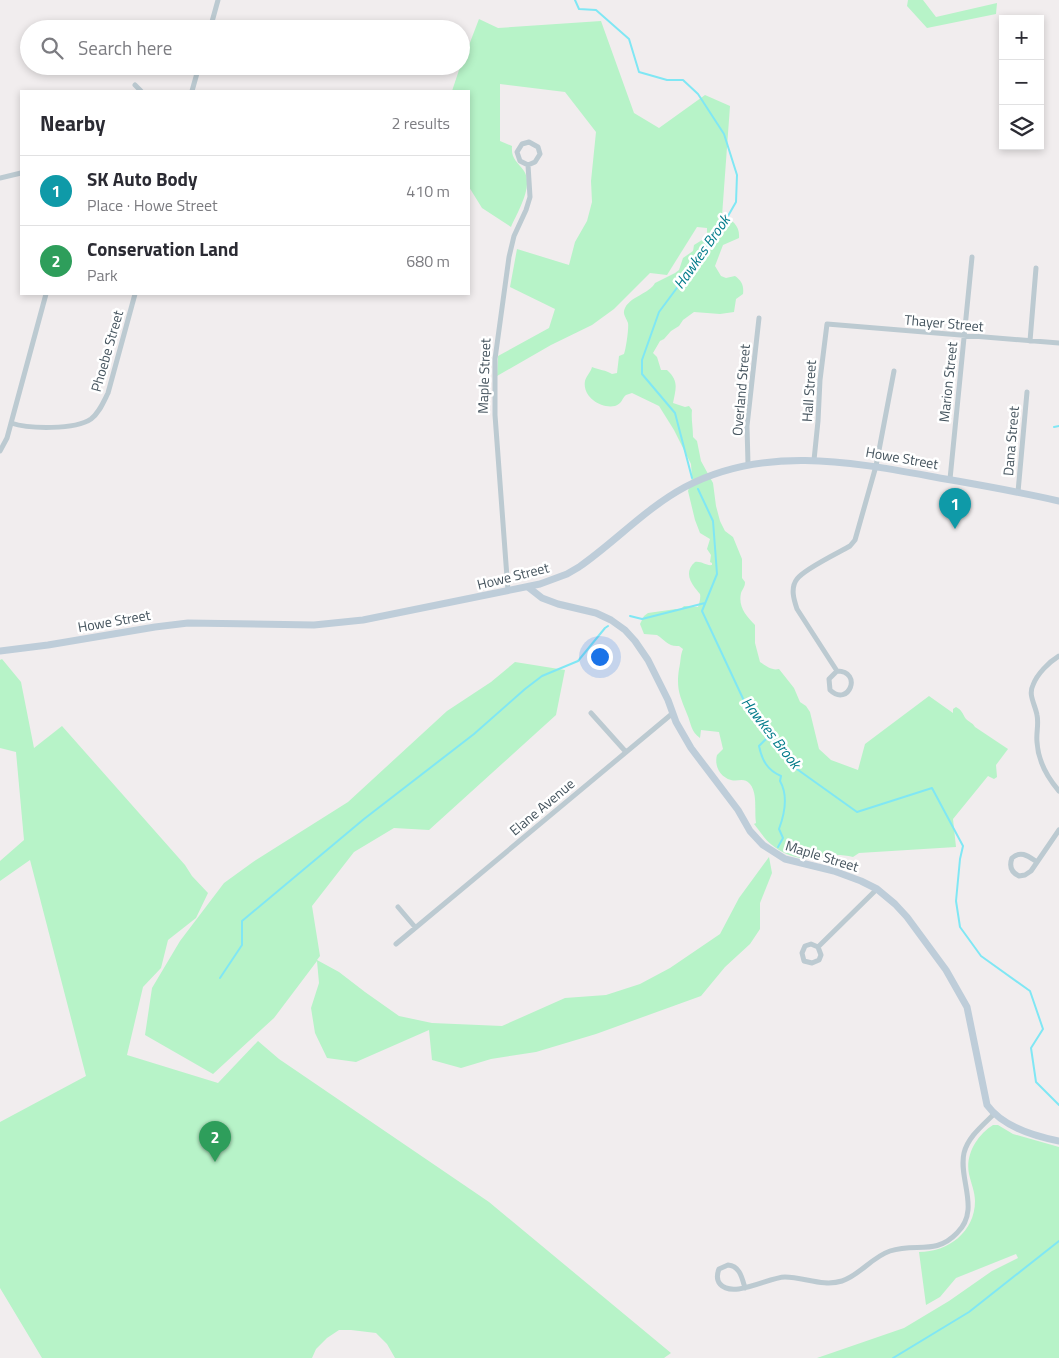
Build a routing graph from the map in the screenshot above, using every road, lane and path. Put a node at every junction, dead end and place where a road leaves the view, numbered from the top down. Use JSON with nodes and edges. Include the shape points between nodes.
{"nodes":[{"id":1,"x":218,"y":0,"type":"edge"},
{"id":2,"x":212,"y":20,"type":"edge"},
{"id":3,"x":196,"y":75,"type":"edge"},
{"id":4,"x":135,"y":85,"type":"dead end"},
{"id":5,"x":140,"y":90,"type":"edge"},
{"id":6,"x":192,"y":90,"type":"edge"},
{"id":7,"x":528,"y":165,"type":"junction"},
{"id":8,"x":20,"y":173,"type":"edge"},
{"id":9,"x":0,"y":178,"type":"edge"},
{"id":10,"x":972,"y":257,"type":"dead end"},
{"id":11,"x":1036,"y":268,"type":"dead end"},
{"id":12,"x":46,"y":295,"type":"edge"},
{"id":13,"x":135,"y":295,"type":"edge"},
{"id":14,"x":759,"y":318,"type":"dead end"},
{"id":15,"x":828,"y":324,"type":"joint"},
{"id":16,"x":964,"y":336,"type":"junction"},
{"id":17,"x":1030,"y":341,"type":"junction"},
{"id":18,"x":1059,"y":343,"type":"edge"},
{"id":19,"x":894,"y":371,"type":"dead end"},
{"id":20,"x":1027,"y":392,"type":"dead end"},
{"id":21,"x":11,"y":423,"type":"junction"},
{"id":22,"x":0,"y":452,"type":"edge"},
{"id":23,"x":814,"y":460,"type":"junction"},
{"id":24,"x":748,"y":464,"type":"junction"},
{"id":25,"x":876,"y":466,"type":"junction"},
{"id":26,"x":950,"y":479,"type":"junction"},
{"id":27,"x":1018,"y":492,"type":"junction"},
{"id":28,"x":1059,"y":501,"type":"edge"},
{"id":29,"x":528,"y":587,"type":"junction"},
{"id":30,"x":508,"y":591,"type":"junction"},
{"id":31,"x":0,"y":651,"type":"edge"},
{"id":32,"x":1059,"y":656,"type":"edge"},
{"id":33,"x":837,"y":672,"type":"junction"},
{"id":34,"x":591,"y":713,"type":"dead end"},
{"id":35,"x":673,"y":713,"type":"junction"},
{"id":36,"x":626,"y":752,"type":"junction"},
{"id":37,"x":1059,"y":791,"type":"edge"},
{"id":38,"x":1059,"y":830,"type":"edge"},
{"id":39,"x":1037,"y":862,"type":"junction"},
{"id":40,"x":877,"y":889,"type":"junction"},
{"id":41,"x":398,"y":907,"type":"dead end"},
{"id":42,"x":415,"y":927,"type":"junction"},
{"id":43,"x":396,"y":944,"type":"dead end"},
{"id":44,"x":818,"y":947,"type":"dead end"},
{"id":45,"x":994,"y":1114,"type":"junction"},
{"id":46,"x":1059,"y":1141,"type":"edge"},
{"id":47,"x":745,"y":1288,"type":"junction"}],
"edges":[{"from":1,"to":2,"type":"street"},
{"from":3,"to":6,"type":"street"},
{"from":4,"to":5,"type":"street"},
{"from":7,"to":7,"type":"street","name":"Maple Street","via":[[521,163],[517,154],[520,145],[527,142],[534,144],[539,152],[537,161]]},
{"from":7,"to":30,"type":"street","name":"Maple Street","via":[[530,197],[508,257],[495,354],[494,414]]},
{"from":8,"to":9,"type":"street"},
{"from":10,"to":16,"type":"street","name":"Marion Street"},
{"from":11,"to":17,"type":"street"},
{"from":12,"to":21,"type":"street"},
{"from":13,"to":21,"type":"street","name":"Phoebe Street","via":[[108,394],[92,418],[66,426]]},
{"from":14,"to":24,"type":"street","name":"Overland Street","via":[[747,426]]},
{"from":15,"to":16,"type":"street","name":"Thayer Street"},
{"from":15,"to":23,"type":"street","name":"Hall Street"},
{"from":16,"to":17,"type":"street","name":"Thayer Street"},
{"from":16,"to":26,"type":"street","name":"Marion Street"},
{"from":17,"to":18,"type":"street","name":"Thayer Street"},
{"from":19,"to":25,"type":"street"},
{"from":20,"to":27,"type":"street","name":"Dana Street"},
{"from":21,"to":22,"type":"street"},
{"from":23,"to":24,"type":"street","name":"Howe Street"},
{"from":23,"to":25,"type":"street","name":"Howe Street"},
{"from":24,"to":29,"type":"street","name":"Howe Street","via":[[685,487],[567,574]]},
{"from":25,"to":26,"type":"street","name":"Howe Street"},
{"from":25,"to":33,"type":"street","via":[[855,540],[797,579],[794,587],[793,600],[797,609]]},
{"from":26,"to":27,"type":"street","name":"Howe Street"},
{"from":27,"to":28,"type":"street","name":"Howe Street"},
{"from":29,"to":30,"type":"street","name":"Howe Street"},
{"from":29,"to":35,"type":"street","name":"Maple Street","via":[[542,598],[596,614],[625,630],[648,660]]},
{"from":30,"to":31,"type":"street","name":"Howe Street","via":[[334,624],[188,623]]},
{"from":32,"to":37,"type":"street","via":[[1036,679],[1031,694],[1037,716],[1040,760]]},
{"from":33,"to":33,"type":"street","via":[[831,675],[829,686],[836,694],[844,694],[852,682],[848,675]]},
{"from":34,"to":36,"type":"street"},
{"from":35,"to":36,"type":"street","name":"Elane Avenue"},
{"from":35,"to":40,"type":"street","name":"Maple Street","via":[[691,748],[763,845],[785,859],[834,871]]},
{"from":36,"to":42,"type":"street","name":"Elane Avenue"},
{"from":38,"to":39,"type":"street"},
{"from":39,"to":39,"type":"street","via":[[1023,876],[1016,875],[1011,868],[1012,858],[1021,854]]},
{"from":40,"to":44,"type":"street"},
{"from":40,"to":45,"type":"street","name":"Maple Street","via":[[911,922],[963,998],[973,1031],[986,1105]]},
{"from":41,"to":42,"type":"street"},
{"from":42,"to":43,"type":"street","name":"Elane Avenue"},
{"from":45,"to":46,"type":"street","via":[[1010,1125]]},
{"from":45,"to":47,"type":"street","via":[[975,1133],[964,1153],[968,1213],[962,1229],[950,1240],[935,1247],[903,1247],[889,1251],[840,1281],[784,1277]]},
{"from":47,"to":47,"type":"street","via":[[723,1286],[718,1279],[719,1270],[725,1265],[735,1266]]}]}
